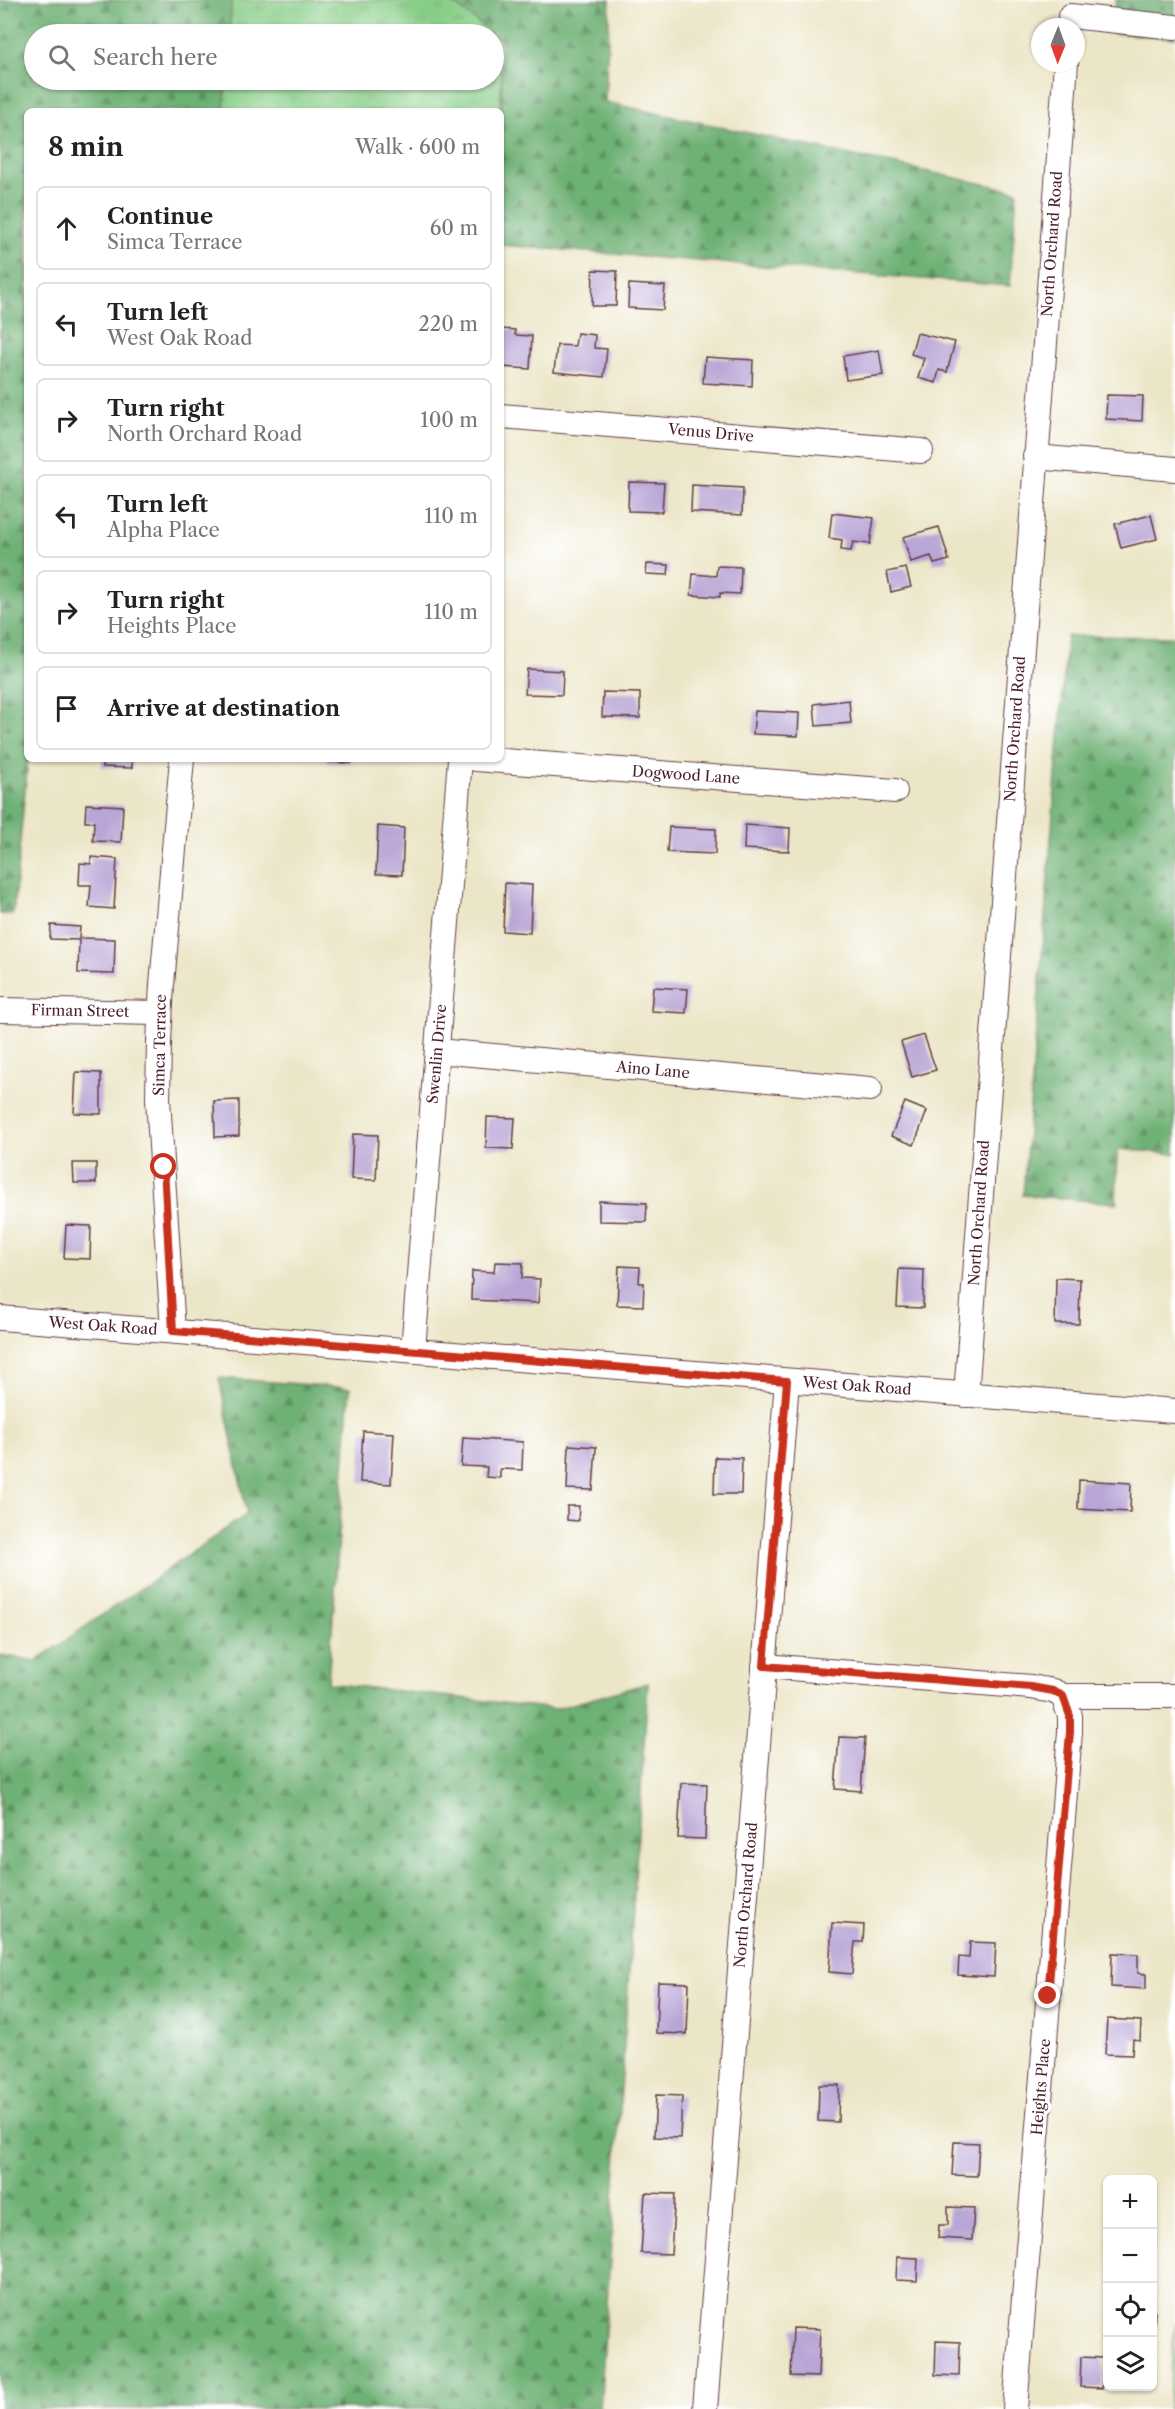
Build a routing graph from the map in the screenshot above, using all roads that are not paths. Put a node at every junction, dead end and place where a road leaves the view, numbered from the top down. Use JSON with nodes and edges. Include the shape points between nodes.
{"nodes":[{"id":1,"x":1070,"y":14,"type":"edge"},
{"id":2,"x":1175,"y":27,"type":"edge"},
{"id":3,"x":1065,"y":72,"type":"edge"},
{"id":4,"x":504,"y":416,"type":"edge"},
{"id":5,"x":921,"y":451,"type":"dead end"},
{"id":6,"x":1035,"y":457,"type":"junction"},
{"id":7,"x":1175,"y":469,"type":"edge"},
{"id":8,"x":504,"y":761,"type":"edge"},
{"id":9,"x":182,"y":762,"type":"edge"},
{"id":10,"x":460,"y":762,"type":"edge"},
{"id":11,"x":895,"y":791,"type":"dead end"},
{"id":12,"x":0,"y":1010,"type":"edge"},
{"id":13,"x":160,"y":1013,"type":"junction"},
{"id":14,"x":437,"y":1051,"type":"junction"},
{"id":15,"x":870,"y":1089,"type":"dead end"},
{"id":16,"x":0,"y":1318,"type":"edge"},
{"id":17,"x":173,"y":1331,"type":"junction"},
{"id":18,"x":412,"y":1350,"type":"junction"},
{"id":19,"x":787,"y":1381,"type":"junction"},
{"id":20,"x":966,"y":1395,"type":"junction"},
{"id":21,"x":1175,"y":1411,"type":"edge"},
{"id":22,"x":764,"y":1666,"type":"junction"},
{"id":23,"x":1063,"y":1696,"type":"junction"},
{"id":24,"x":1175,"y":1696,"type":"edge"},
{"id":25,"x":705,"y":2409,"type":"edge"},
{"id":26,"x":1015,"y":2409,"type":"edge"}],
"edges":[{"from":1,"to":2,"type":"street"},
{"from":3,"to":6,"type":"street","name":"North Orchard Road"},
{"from":4,"to":5,"type":"street","name":"Venus Drive"},
{"from":6,"to":7,"type":"street"},
{"from":6,"to":20,"type":"street","name":"North Orchard Road"},
{"from":8,"to":11,"type":"street","name":"Dogwood Lane"},
{"from":9,"to":13,"type":"street","name":"Simca Terrace"},
{"from":10,"to":14,"type":"street","name":"Swenlin Drive"},
{"from":12,"to":13,"type":"street","name":"Firman Street"},
{"from":13,"to":17,"type":"street","name":"Simca Terrace","via":[[158,1099]]},
{"from":14,"to":15,"type":"street","name":"Aino Lane"},
{"from":14,"to":18,"type":"street","name":"Swenlin Drive"},
{"from":16,"to":17,"type":"street","name":"West Oak Road"},
{"from":17,"to":18,"type":"street","name":"West Oak Road"},
{"from":18,"to":19,"type":"street","name":"West Oak Road"},
{"from":19,"to":20,"type":"street","name":"West Oak Road"},
{"from":19,"to":22,"type":"street","name":"North Orchard Road"},
{"from":20,"to":21,"type":"street","name":"West Oak Road"},
{"from":22,"to":23,"type":"street","via":[[1031,1687]]},
{"from":22,"to":25,"type":"street","name":"North Orchard Road"},
{"from":23,"to":24,"type":"street"},
{"from":23,"to":26,"type":"street","name":"Heights Place","via":[[1070,1716],[1070,1732]]}]}
